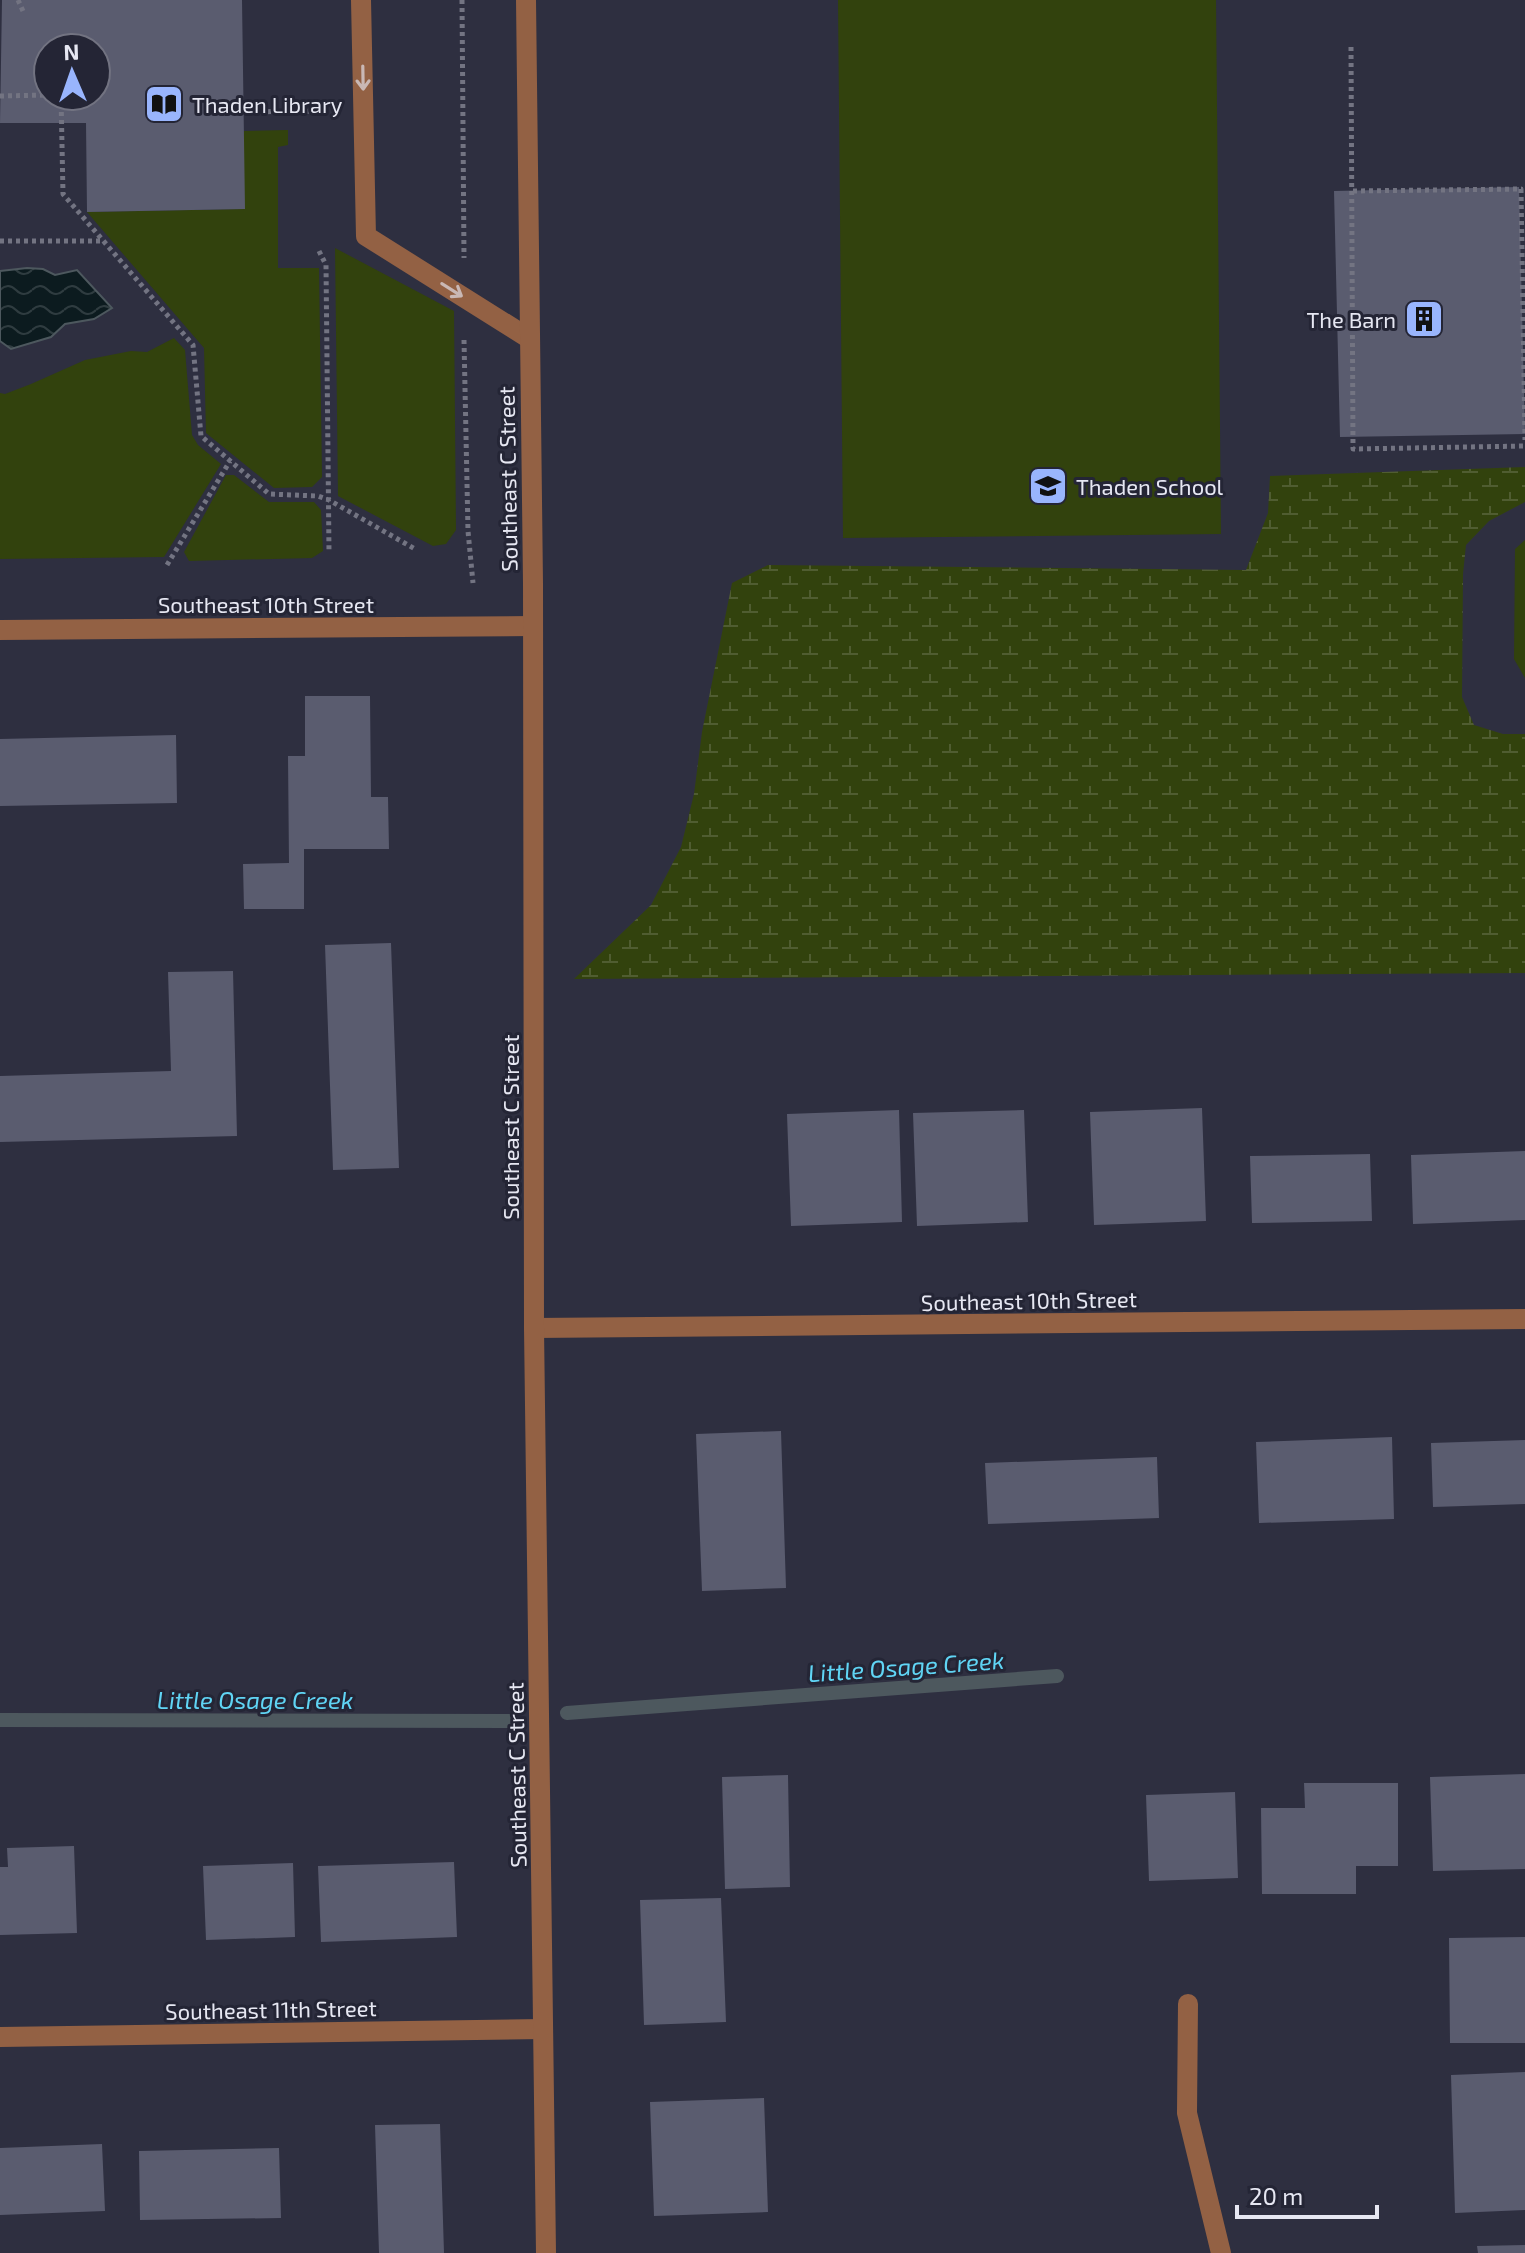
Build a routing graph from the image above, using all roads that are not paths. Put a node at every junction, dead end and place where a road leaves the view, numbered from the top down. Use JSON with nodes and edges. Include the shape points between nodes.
{"nodes":[{"id":1,"x":361,"y":0,"type":"edge"},
{"id":2,"x":526,"y":0,"type":"edge"},
{"id":3,"x":530,"y":339,"type":"junction"},
{"id":4,"x":533,"y":626,"type":"junction"},
{"id":5,"x":0,"y":630,"type":"edge"},
{"id":6,"x":1525,"y":1319,"type":"edge"},
{"id":7,"x":534,"y":1328,"type":"junction"},
{"id":8,"x":1188,"y":2004,"type":"dead end"},
{"id":9,"x":543,"y":2029,"type":"junction"},
{"id":10,"x":0,"y":2037,"type":"edge"},
{"id":11,"x":546,"y":2253,"type":"edge"},
{"id":12,"x":1221,"y":2253,"type":"edge"}],
"edges":[{"from":1,"to":3,"type":"street","one_way":true,"via":[[366,236]]},
{"from":2,"to":3,"type":"street","name":"Southeast C Street"},
{"from":3,"to":4,"type":"street","name":"Southeast C Street"},
{"from":4,"to":5,"type":"street","name":"Southeast 10th Street"},
{"from":4,"to":7,"type":"street","name":"Southeast C Street"},
{"from":6,"to":7,"type":"street","name":"Southeast 10th Street"},
{"from":7,"to":9,"type":"street","name":"Southeast C Street"},
{"from":8,"to":12,"type":"street","via":[[1187,2113]]},
{"from":9,"to":10,"type":"street","name":"Southeast 11th Street"},
{"from":9,"to":11,"type":"street","name":"Southeast C Street"}]}
